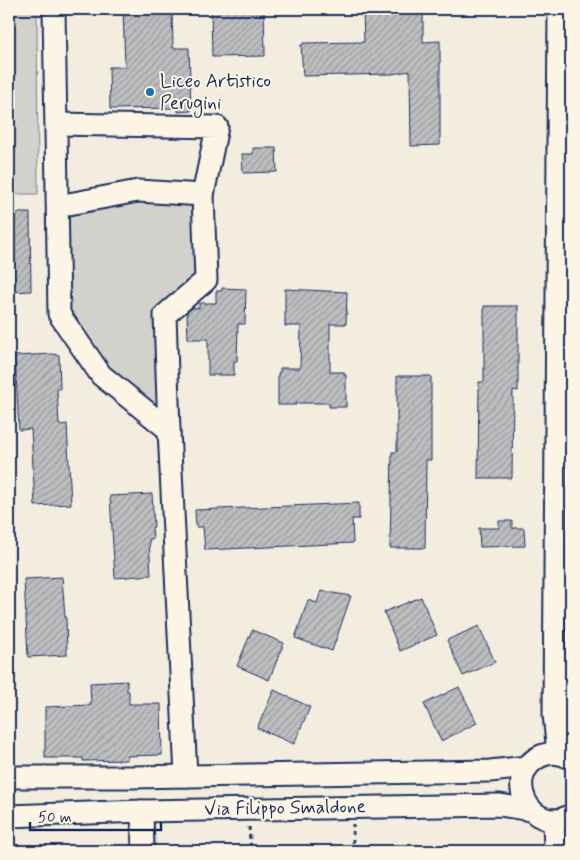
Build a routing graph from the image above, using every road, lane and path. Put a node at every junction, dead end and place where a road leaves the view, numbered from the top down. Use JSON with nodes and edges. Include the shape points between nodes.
{"nodes":[{"id":1,"x":54,"y":9,"type":"edge"},
{"id":2,"x":558,"y":9,"type":"edge"},
{"id":3,"x":57,"y":124,"type":"junction"},
{"id":4,"x":203,"y":195,"type":"junction"},
{"id":5,"x":58,"y":206,"type":"junction"},
{"id":6,"x":169,"y":430,"type":"junction"},
{"id":7,"x":565,"y":756,"type":"edge"},
{"id":8,"x":527,"y":767,"type":"junction"},
{"id":9,"x":186,"y":776,"type":"junction"},
{"id":10,"x":9,"y":777,"type":"edge"},
{"id":11,"x":353,"y":807,"type":"junction"},
{"id":12,"x":531,"y":810,"type":"junction"},
{"id":13,"x":142,"y":811,"type":"junction"},
{"id":14,"x":9,"y":816,"type":"edge"},
{"id":15,"x":563,"y":817,"type":"edge"},
{"id":16,"x":143,"y":851,"type":"edge"},
{"id":17,"x":352,"y":851,"type":"edge"},
{"id":18,"x":555,"y":851,"type":"edge"}],
"edges":[{"from":1,"to":3,"type":"street"},
{"from":2,"to":7,"type":"street","via":[[554,714]]},
{"from":3,"to":4,"type":"street","via":[[217,127]]},
{"from":3,"to":5,"type":"street"},
{"from":4,"to":5,"type":"street","via":[[138,191]]},
{"from":4,"to":6,"type":"street","via":[[206,280],[165,316]]},
{"from":5,"to":6,"type":"street","via":[[59,314],[102,375]]},
{"from":6,"to":9,"type":"street"},
{"from":7,"to":8,"type":"street","via":[[544,755]]},
{"from":8,"to":9,"type":"street","name":"Via Filippo Smaldone","via":[[490,771]]},
{"from":8,"to":12,"type":"street","via":[[521,788]]},
{"from":9,"to":10,"type":"street","name":"Via Filippo Smaldone"},
{"from":11,"to":12,"type":"street","name":"Via Filippo Smaldone","via":[[500,805]]},
{"from":11,"to":13,"type":"street","name":"Via Filippo Smaldone"},
{"from":11,"to":17,"type":"path"},
{"from":12,"to":15,"type":"street","name":"Via Filippo Smaldone","via":[[542,818]]},
{"from":13,"to":14,"type":"street","name":"Via Filippo Smaldone"},
{"from":13,"to":16,"type":"street"},
{"from":15,"to":18,"type":"street"}]}
